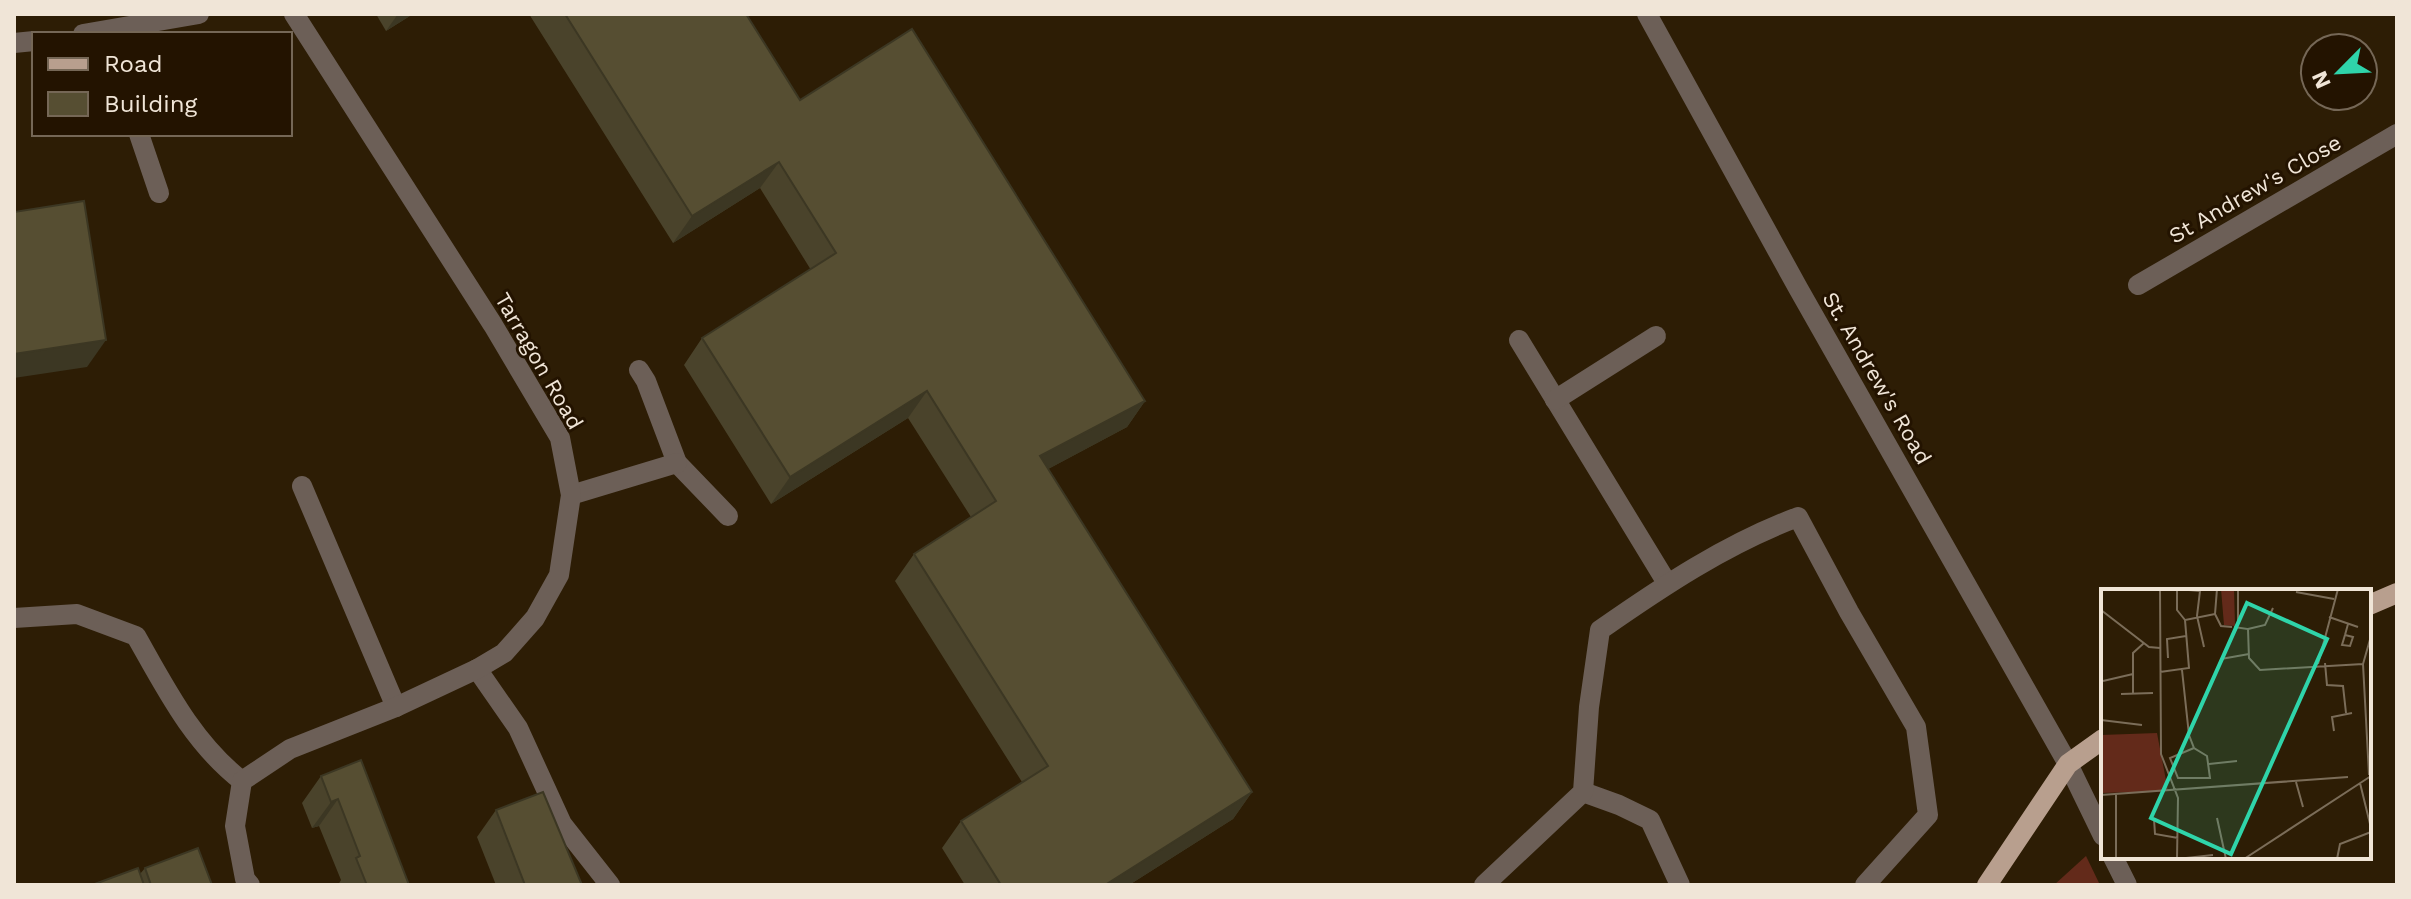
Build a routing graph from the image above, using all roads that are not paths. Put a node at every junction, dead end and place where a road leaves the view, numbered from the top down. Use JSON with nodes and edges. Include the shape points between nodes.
{"nodes":[{"id":1,"x":199,"y":14,"type":"edge"},
{"id":2,"x":294,"y":14,"type":"edge"},
{"id":3,"x":1647,"y":14,"type":"edge"},
{"id":4,"x":126,"y":30,"type":"edge"},
{"id":5,"x":104,"y":32,"type":"edge"},
{"id":6,"x":2397,"y":134,"type":"edge"},
{"id":7,"x":140,"y":136,"type":"edge"},
{"id":8,"x":159,"y":193,"type":"dead end"},
{"id":9,"x":2138,"y":285,"type":"dead end"},
{"id":10,"x":1656,"y":336,"type":"dead end"},
{"id":11,"x":1519,"y":340,"type":"dead end"},
{"id":12,"x":639,"y":370,"type":"dead end"},
{"id":13,"x":1555,"y":400,"type":"junction"},
{"id":14,"x":677,"y":463,"type":"junction"},
{"id":15,"x":302,"y":486,"type":"dead end"},
{"id":16,"x":571,"y":495,"type":"junction"},
{"id":17,"x":728,"y":516,"type":"dead end"},
{"id":18,"x":1667,"y":583,"type":"junction"},
{"id":19,"x":2397,"y":593,"type":"edge"},
{"id":20,"x":2371,"y":604,"type":"edge"},
{"id":21,"x":14,"y":618,"type":"edge"},
{"id":22,"x":477,"y":669,"type":"junction"},
{"id":23,"x":396,"y":707,"type":"junction"},
{"id":24,"x":2101,"y":740,"type":"edge"},
{"id":25,"x":2068,"y":764,"type":"junction"},
{"id":26,"x":242,"y":781,"type":"junction"},
{"id":27,"x":1583,"y":792,"type":"junction"},
{"id":28,"x":2101,"y":832,"type":"edge"},
{"id":29,"x":2114,"y":859,"type":"edge"},
{"id":30,"x":246,"y":883,"type":"edge"},
{"id":31,"x":610,"y":885,"type":"edge"},
{"id":32,"x":1484,"y":885,"type":"edge"},
{"id":33,"x":1680,"y":885,"type":"edge"},
{"id":34,"x":1865,"y":885,"type":"edge"},
{"id":35,"x":1987,"y":885,"type":"edge"},
{"id":36,"x":2127,"y":885,"type":"edge"}],
"edges":[{"from":1,"to":4,"type":"street"},
{"from":2,"to":16,"type":"street","name":"Tarragon Road","via":[[560,438]]},
{"from":3,"to":25,"type":"street","name":"St. Andrew's Road"},
{"from":4,"to":5,"type":"street"},
{"from":6,"to":9,"type":"street","name":"St Andrew's Close"},
{"from":7,"to":8,"type":"street"},
{"from":10,"to":13,"type":"street"},
{"from":11,"to":13,"type":"street"},
{"from":12,"to":14,"type":"street"},
{"from":13,"to":18,"type":"street"},
{"from":14,"to":16,"type":"street"},
{"from":14,"to":17,"type":"street"},
{"from":15,"to":23,"type":"street"},
{"from":16,"to":22,"type":"street","name":"Tarragon Road","via":[[559,575],[535,618],[504,653]]},
{"from":18,"to":27,"type":"street","via":[[1600,630]]},
{"from":18,"to":34,"type":"street","via":[[1754,534],[1798,517],[1916,727],[1928,815]]},
{"from":19,"to":20,"type":"main road"},
{"from":21,"to":26,"type":"street","via":[[77,614],[136,636],[179,712],[221,764]]},
{"from":22,"to":23,"type":"street","name":"Tarragon Road"},
{"from":22,"to":31,"type":"street","via":[[518,728],[562,824]]},
{"from":23,"to":26,"type":"street","name":"Tarragon Road","via":[[290,749]]},
{"from":24,"to":25,"type":"main road"},
{"from":25,"to":28,"type":"street","name":"St. Andrew's Road"},
{"from":25,"to":35,"type":"main road"},
{"from":26,"to":30,"type":"street","via":[[235,826]]},
{"from":27,"to":32,"type":"street"},
{"from":27,"to":33,"type":"street","via":[[1650,820]]},
{"from":29,"to":36,"type":"street"}]}
